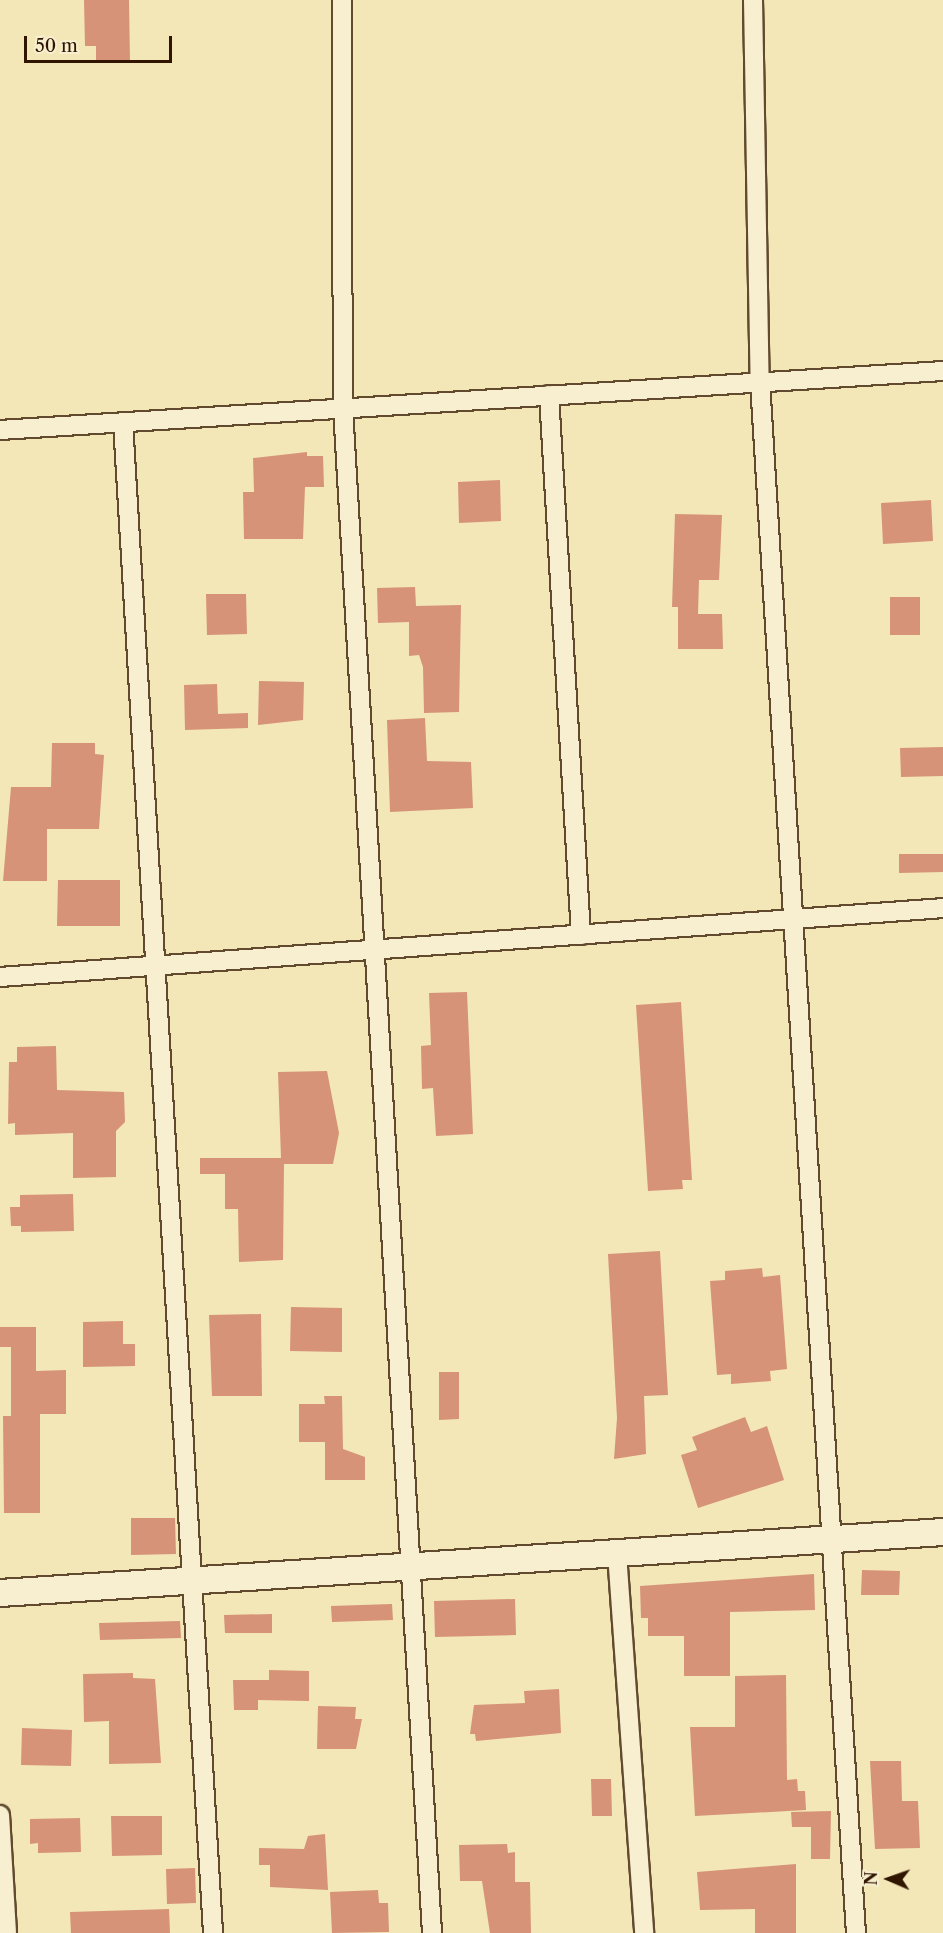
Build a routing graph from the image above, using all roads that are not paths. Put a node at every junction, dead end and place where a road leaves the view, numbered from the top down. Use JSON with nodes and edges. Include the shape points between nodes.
{"nodes":[{"id":1,"x":342,"y":0,"type":"edge"},
{"id":2,"x":753,"y":0,"type":"edge"},
{"id":3,"x":943,"y":371,"type":"edge"},
{"id":4,"x":760,"y":382,"type":"junction"},
{"id":5,"x":549,"y":395,"type":"junction"},
{"id":6,"x":343,"y":408,"type":"junction"},
{"id":7,"x":123,"y":422,"type":"junction"},
{"id":8,"x":0,"y":430,"type":"edge"},
{"id":9,"x":943,"y":909,"type":"edge"},
{"id":10,"x":792,"y":919,"type":"junction"},
{"id":11,"x":581,"y":935,"type":"junction"},
{"id":12,"x":373,"y":950,"type":"junction"},
{"id":13,"x":155,"y":966,"type":"junction"},
{"id":14,"x":0,"y":977,"type":"edge"},
{"id":15,"x":943,"y":1532,"type":"edge"},
{"id":16,"x":829,"y":1539,"type":"junction"},
{"id":17,"x":617,"y":1553,"type":"junction"},
{"id":18,"x":410,"y":1566,"type":"junction"},
{"id":19,"x":191,"y":1580,"type":"junction"},
{"id":20,"x":0,"y":1593,"type":"edge"},
{"id":21,"x":0,"y":1815,"type":"edge"},
{"id":22,"x":7,"y":1933,"type":"edge"},
{"id":23,"x":213,"y":1933,"type":"edge"},
{"id":24,"x":432,"y":1933,"type":"edge"},
{"id":25,"x":644,"y":1933,"type":"edge"},
{"id":26,"x":856,"y":1933,"type":"edge"}],
"edges":[{"from":1,"to":6,"type":"street"},
{"from":2,"to":4,"type":"street"},
{"from":3,"to":4,"type":"street"},
{"from":4,"to":5,"type":"street"},
{"from":4,"to":10,"type":"street"},
{"from":5,"to":6,"type":"street"},
{"from":5,"to":11,"type":"street"},
{"from":6,"to":7,"type":"street"},
{"from":6,"to":12,"type":"street"},
{"from":7,"to":8,"type":"street"},
{"from":7,"to":13,"type":"street"},
{"from":9,"to":10,"type":"street"},
{"from":10,"to":11,"type":"street"},
{"from":10,"to":16,"type":"street"},
{"from":11,"to":12,"type":"street"},
{"from":12,"to":13,"type":"street"},
{"from":12,"to":18,"type":"street"},
{"from":13,"to":14,"type":"street"},
{"from":13,"to":19,"type":"street"},
{"from":15,"to":16,"type":"main road"},
{"from":16,"to":17,"type":"main road"},
{"from":16,"to":26,"type":"street"},
{"from":17,"to":18,"type":"main road"},
{"from":17,"to":25,"type":"street"},
{"from":18,"to":19,"type":"main road"},
{"from":18,"to":24,"type":"street"},
{"from":19,"to":20,"type":"main road"},
{"from":19,"to":23,"type":"street"},
{"from":21,"to":22,"type":"street"}]}
